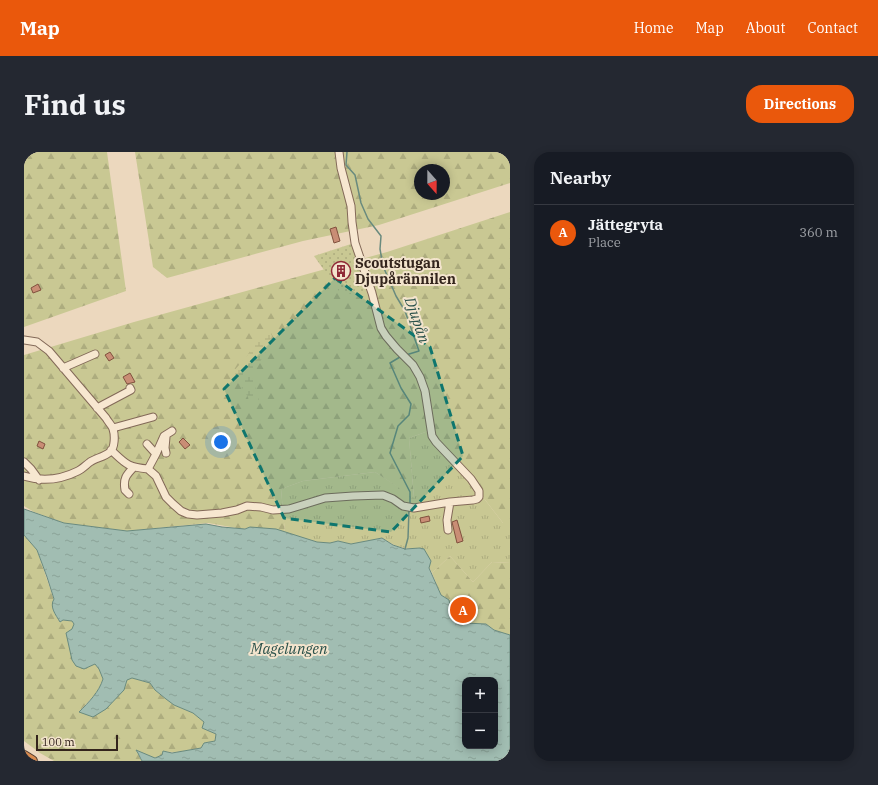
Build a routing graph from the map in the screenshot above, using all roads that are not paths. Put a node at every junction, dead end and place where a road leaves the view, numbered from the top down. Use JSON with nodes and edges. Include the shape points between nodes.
{"nodes":[{"id":1,"x":339,"y":152,"type":"edge"},
{"id":2,"x":24,"y":340,"type":"edge"},
{"id":3,"x":95,"y":354,"type":"dead end"},
{"id":4,"x":63,"y":368,"type":"junction"},
{"id":5,"x":132,"y":391,"type":"dead end"},
{"id":6,"x":97,"y":408,"type":"junction"},
{"id":7,"x":153,"y":416,"type":"dead end"},
{"id":8,"x":113,"y":428,"type":"junction"},
{"id":9,"x":147,"y":444,"type":"dead end"},
{"id":10,"x":111,"y":450,"type":"junction"},
{"id":11,"x":166,"y":453,"type":"dead end"},
{"id":12,"x":156,"y":454,"type":"junction"},
{"id":13,"x":24,"y":462,"type":"edge"},
{"id":14,"x":134,"y":468,"type":"junction"},
{"id":15,"x":148,"y":469,"type":"junction"},
{"id":16,"x":24,"y":476,"type":"edge"},
{"id":17,"x":39,"y":480,"type":"junction"},
{"id":18,"x":129,"y":494,"type":"dead end"},
{"id":19,"x":450,"y":502,"type":"junction"},
{"id":20,"x":448,"y":530,"type":"dead end"},
{"id":21,"x":24,"y":756,"type":"edge"},
{"id":22,"x":32,"y":761,"type":"edge"}],
"edges":[{"from":1,"to":19,"type":"street","via":[[351,206],[355,242],[381,328],[420,376],[432,436],[471,478],[479,491],[477,499]]},
{"from":2,"to":4,"type":"street","via":[[37,342],[43,346]]},
{"from":3,"to":4,"type":"street"},
{"from":4,"to":6,"type":"street"},
{"from":5,"to":6,"type":"street"},
{"from":6,"to":8,"type":"street"},
{"from":7,"to":8,"type":"street"},
{"from":8,"to":10,"type":"street","via":[[114,444]]},
{"from":9,"to":12,"type":"street"},
{"from":10,"to":14,"type":"street"},
{"from":10,"to":17,"type":"street","via":[[79,471],[61,478]]},
{"from":11,"to":12,"type":"street","via":[[169,433],[164,436]]},
{"from":12,"to":15,"type":"street"},
{"from":13,"to":17,"type":"street"},
{"from":14,"to":15,"type":"street"},
{"from":14,"to":18,"type":"street","via":[[127,475],[124,484]]},
{"from":15,"to":19,"type":"street","via":[[156,476],[166,497],[173,504],[181,511],[197,515],[237,510],[247,506],[273,510],[289,509],[326,498],[372,494],[383,495],[403,506],[414,508]]},
{"from":16,"to":17,"type":"street"},
{"from":19,"to":20,"type":"street"},
{"from":21,"to":22,"type":"highway"}]}
